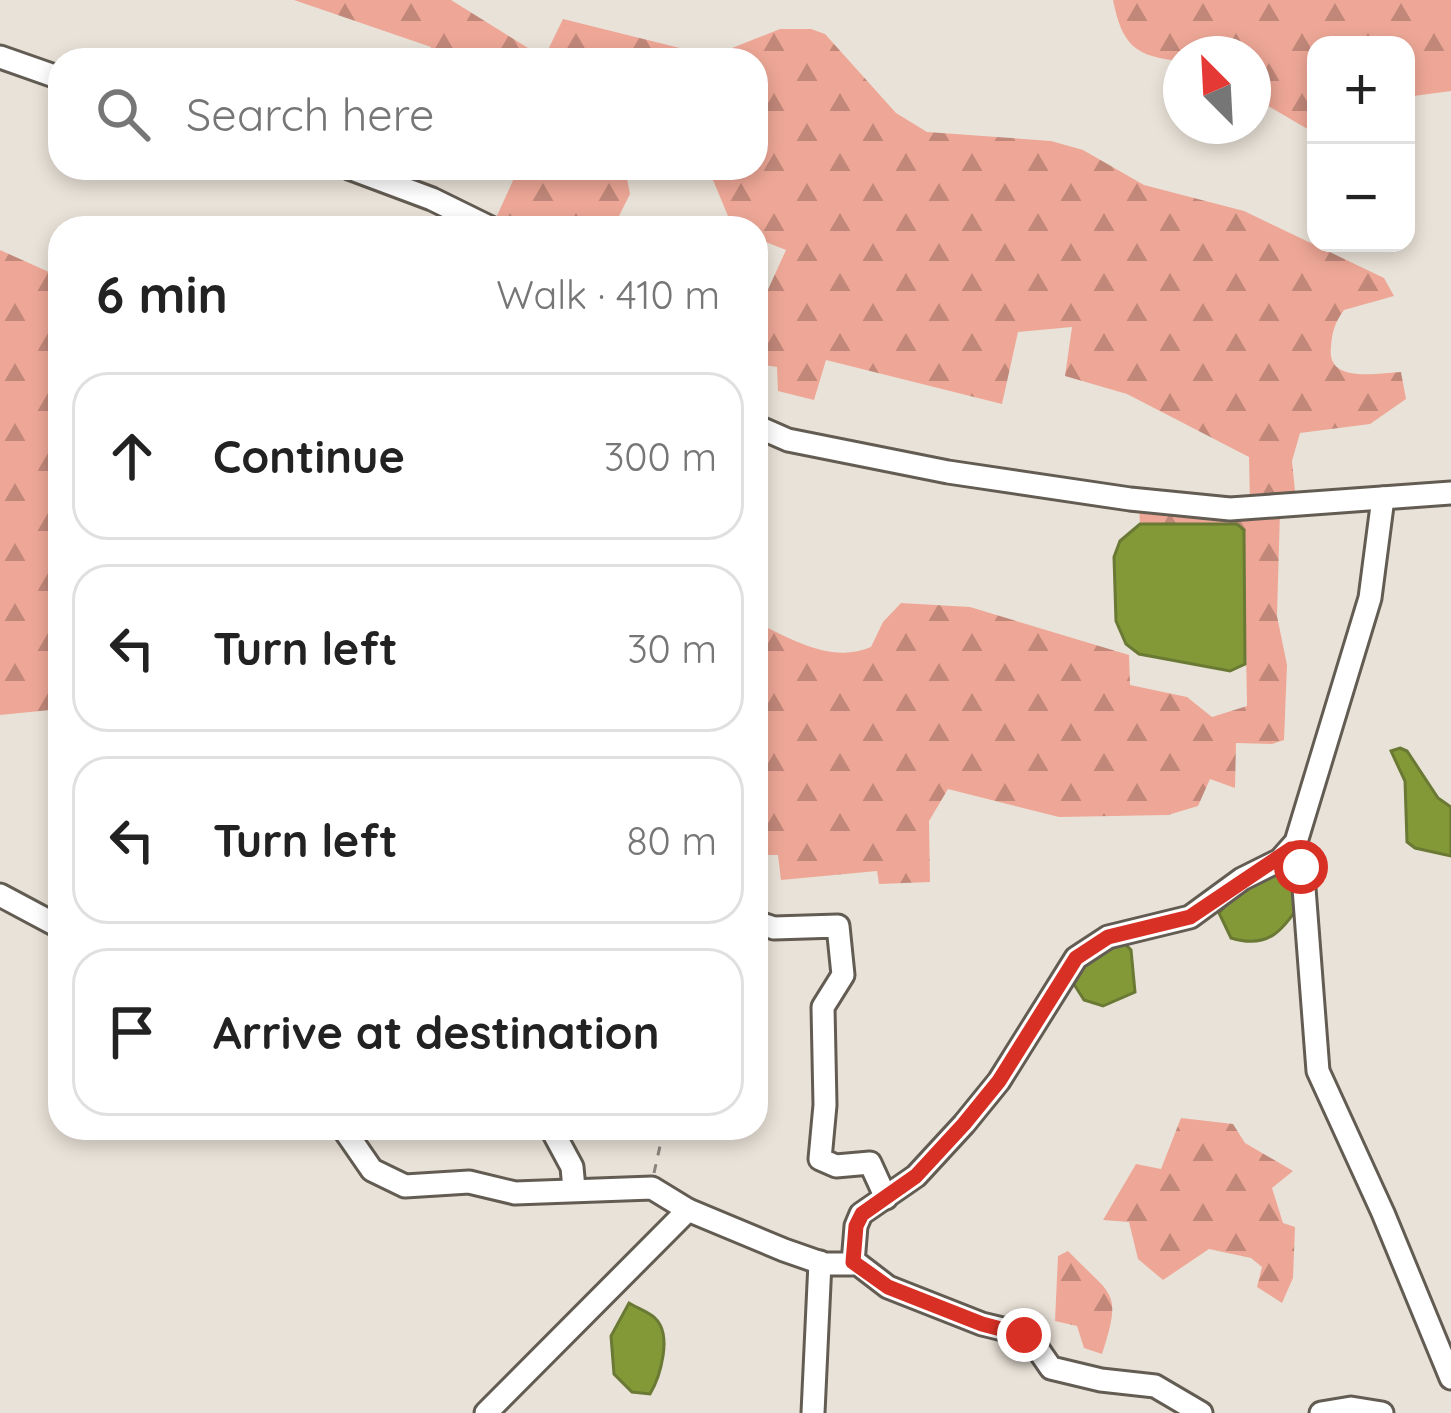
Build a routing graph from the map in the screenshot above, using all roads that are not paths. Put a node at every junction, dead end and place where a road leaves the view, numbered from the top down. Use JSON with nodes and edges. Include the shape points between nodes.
{"nodes":[{"id":1,"x":0,"y":57,"type":"edge"},
{"id":2,"x":48,"y":74,"type":"edge"},
{"id":3,"x":381,"y":180,"type":"edge"},
{"id":4,"x":466,"y":216,"type":"edge"},
{"id":5,"x":768,"y":431,"type":"edge"},
{"id":6,"x":1451,"y":493,"type":"edge"},
{"id":7,"x":1383,"y":498,"type":"junction"},
{"id":8,"x":1291,"y":849,"type":"junction"},
{"id":9,"x":0,"y":895,"type":"edge"},
{"id":10,"x":48,"y":921,"type":"edge"},
{"id":11,"x":768,"y":926,"type":"edge"},
{"id":12,"x":352,"y":1140,"type":"edge"},
{"id":13,"x":557,"y":1140,"type":"edge"},
{"id":14,"x":574,"y":1189,"type":"junction"},
{"id":15,"x":886,"y":1198,"type":"junction"},
{"id":16,"x":688,"y":1210,"type":"junction"},
{"id":17,"x":820,"y":1262,"type":"junction"},
{"id":18,"x":853,"y":1262,"type":"junction"},
{"id":19,"x":1451,"y":1378,"type":"edge"},
{"id":20,"x":486,"y":1413,"type":"edge"},
{"id":21,"x":814,"y":1413,"type":"edge"},
{"id":22,"x":1201,"y":1413,"type":"edge"},
{"id":23,"x":1321,"y":1413,"type":"edge"},
{"id":24,"x":1382,"y":1413,"type":"edge"}],
"edges":[{"from":1,"to":2,"type":"street"},
{"from":3,"to":4,"type":"street"},
{"from":5,"to":7,"type":"street","via":[[868,457],[1130,500],[1230,509]]},
{"from":6,"to":7,"type":"street"},
{"from":7,"to":8,"type":"street","via":[[1370,598]]},
{"from":8,"to":15,"type":"street","via":[[1190,917],[1087,949],[999,1081],[928,1164]]},
{"from":8,"to":19,"type":"street","via":[[1303,875],[1318,1071]]},
{"from":9,"to":10,"type":"street"},
{"from":11,"to":15,"type":"street","via":[[838,926],[843,975],[823,1007],[820,1159],[870,1163]]},
{"from":12,"to":14,"type":"street","via":[[372,1170],[405,1186]]},
{"from":13,"to":14,"type":"street"},
{"from":14,"to":16,"type":"street","via":[[652,1188]]},
{"from":15,"to":18,"type":"street","via":[[858,1220]]},
{"from":16,"to":17,"type":"street"},
{"from":16,"to":20,"type":"street"},
{"from":17,"to":18,"type":"street"},
{"from":17,"to":21,"type":"street"},
{"from":18,"to":22,"type":"street","via":[[888,1287],[1024,1335],[1051,1368],[1155,1386]]},
{"from":23,"to":24,"type":"street"}]}
